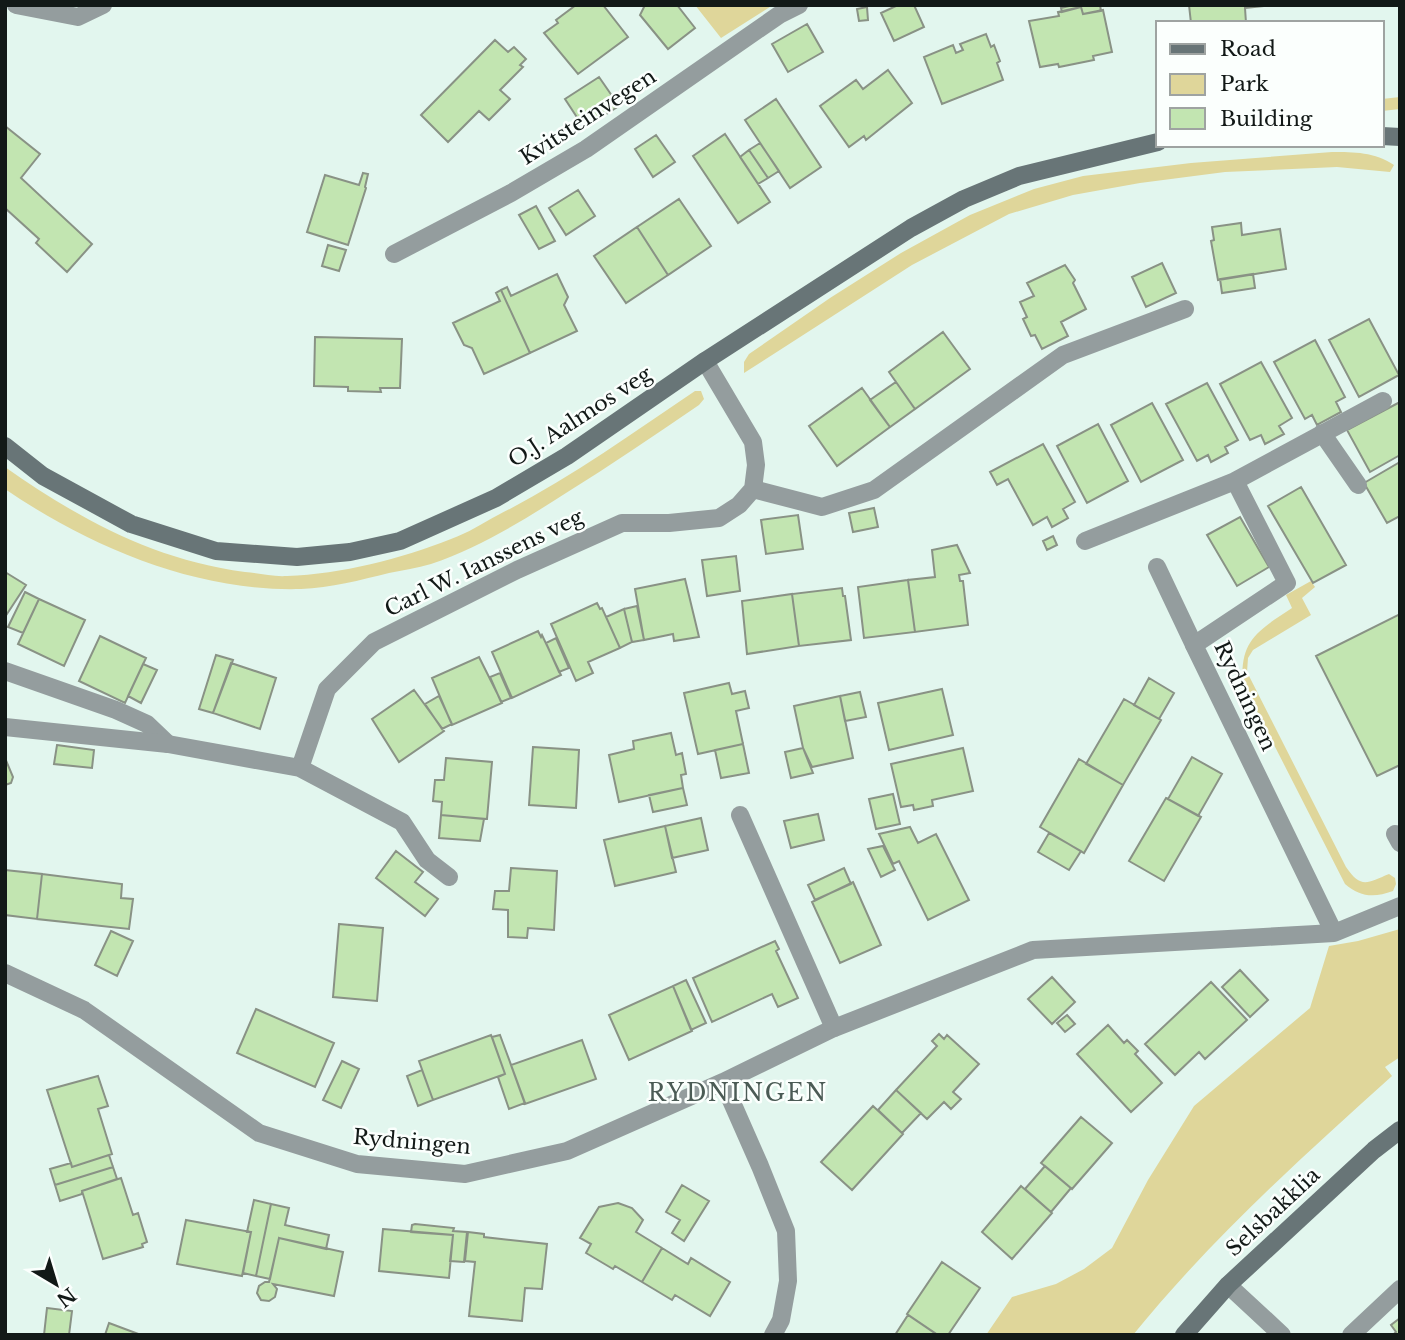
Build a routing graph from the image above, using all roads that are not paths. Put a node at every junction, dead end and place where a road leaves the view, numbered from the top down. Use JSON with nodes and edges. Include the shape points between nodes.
{"nodes":[{"id":1,"x":16,"y":5,"type":"edge"},
{"id":2,"x":103,"y":5,"type":"edge"},
{"id":3,"x":799,"y":5,"type":"edge"},
{"id":4,"x":1156,"y":142,"type":"edge"},
{"id":5,"x":394,"y":254,"type":"dead end"},
{"id":6,"x":1185,"y":309,"type":"dead end"},
{"id":7,"x":705,"y":361,"type":"junction"},
{"id":8,"x":1382,"y":401,"type":"dead end"},
{"id":9,"x":1322,"y":433,"type":"junction"},
{"id":10,"x":5,"y":446,"type":"edge"},
{"id":11,"x":1234,"y":481,"type":"junction"},
{"id":12,"x":1358,"y":485,"type":"dead end"},
{"id":13,"x":752,"y":489,"type":"junction"},
{"id":14,"x":1085,"y":541,"type":"dead end"},
{"id":15,"x":1157,"y":567,"type":"dead end"},
{"id":16,"x":1194,"y":645,"type":"junction"},
{"id":17,"x":5,"y":671,"type":"edge"},
{"id":18,"x":5,"y":727,"type":"edge"},
{"id":19,"x":168,"y":744,"type":"junction"},
{"id":20,"x":300,"y":768,"type":"junction"},
{"id":21,"x":740,"y":815,"type":"dead end"},
{"id":22,"x":449,"y":877,"type":"dead end"},
{"id":23,"x":1400,"y":906,"type":"edge"},
{"id":24,"x":1334,"y":933,"type":"junction"},
{"id":25,"x":5,"y":973,"type":"edge"},
{"id":26,"x":834,"y":1028,"type":"junction"},
{"id":27,"x":723,"y":1082,"type":"junction"},
{"id":28,"x":1400,"y":1130,"type":"edge"},
{"id":29,"x":1228,"y":1284,"type":"junction"},
{"id":30,"x":1400,"y":1289,"type":"edge"},
{"id":31,"x":773,"y":1335,"type":"edge"},
{"id":32,"x":1184,"y":1335,"type":"edge"},
{"id":33,"x":1282,"y":1335,"type":"edge"},
{"id":34,"x":1351,"y":1335,"type":"edge"}],
"edges":[{"from":1,"to":2,"type":"street","via":[[78,16]]},
{"from":3,"to":5,"type":"street","name":"Kvitsteinvegen","via":[[586,149]]},
{"from":4,"to":7,"type":"street","name":"O.J. Aalmos veg","via":[[1019,176],[964,199],[911,228]]},
{"from":6,"to":13,"type":"street","via":[[1063,355],[874,490],[822,507]]},
{"from":7,"to":10,"type":"street","name":"O.J. Aalmos veg","via":[[567,456],[496,498],[400,541],[349,552],[297,557],[216,551],[131,524],[43,476]]},
{"from":7,"to":13,"type":"street","via":[[753,442]]},
{"from":8,"to":9,"type":"street"},
{"from":9,"to":11,"type":"street"},
{"from":9,"to":12,"type":"street"},
{"from":11,"to":14,"type":"street"},
{"from":11,"to":16,"type":"street","name":"Rydningen","via":[[1287,583]]},
{"from":13,"to":20,"type":"street","name":"Carl W. Ianssens veg","via":[[719,518],[622,523],[374,642],[327,689]]},
{"from":15,"to":16,"type":"street"},
{"from":16,"to":24,"type":"street","name":"Rydningen"},
{"from":17,"to":19,"type":"street","via":[[116,710],[147,724]]},
{"from":18,"to":19,"type":"street"},
{"from":19,"to":20,"type":"street"},
{"from":20,"to":22,"type":"street","via":[[402,822],[426,860]]},
{"from":21,"to":26,"type":"street"},
{"from":23,"to":24,"type":"street","name":"Rydningen"},
{"from":24,"to":26,"type":"street","name":"Rydningen","via":[[1033,950]]},
{"from":25,"to":27,"type":"street","name":"Rydningen","via":[[84,1010],[259,1133],[357,1164],[465,1174],[567,1151]]},
{"from":26,"to":27,"type":"street","name":"Rydningen"},
{"from":27,"to":31,"type":"street","via":[[786,1231],[788,1281],[781,1320]]},
{"from":28,"to":29,"type":"street","name":"Selsbakklia"},
{"from":29,"to":32,"type":"street","name":"Selsbakklia"},
{"from":29,"to":33,"type":"street"},
{"from":30,"to":34,"type":"street"}]}
